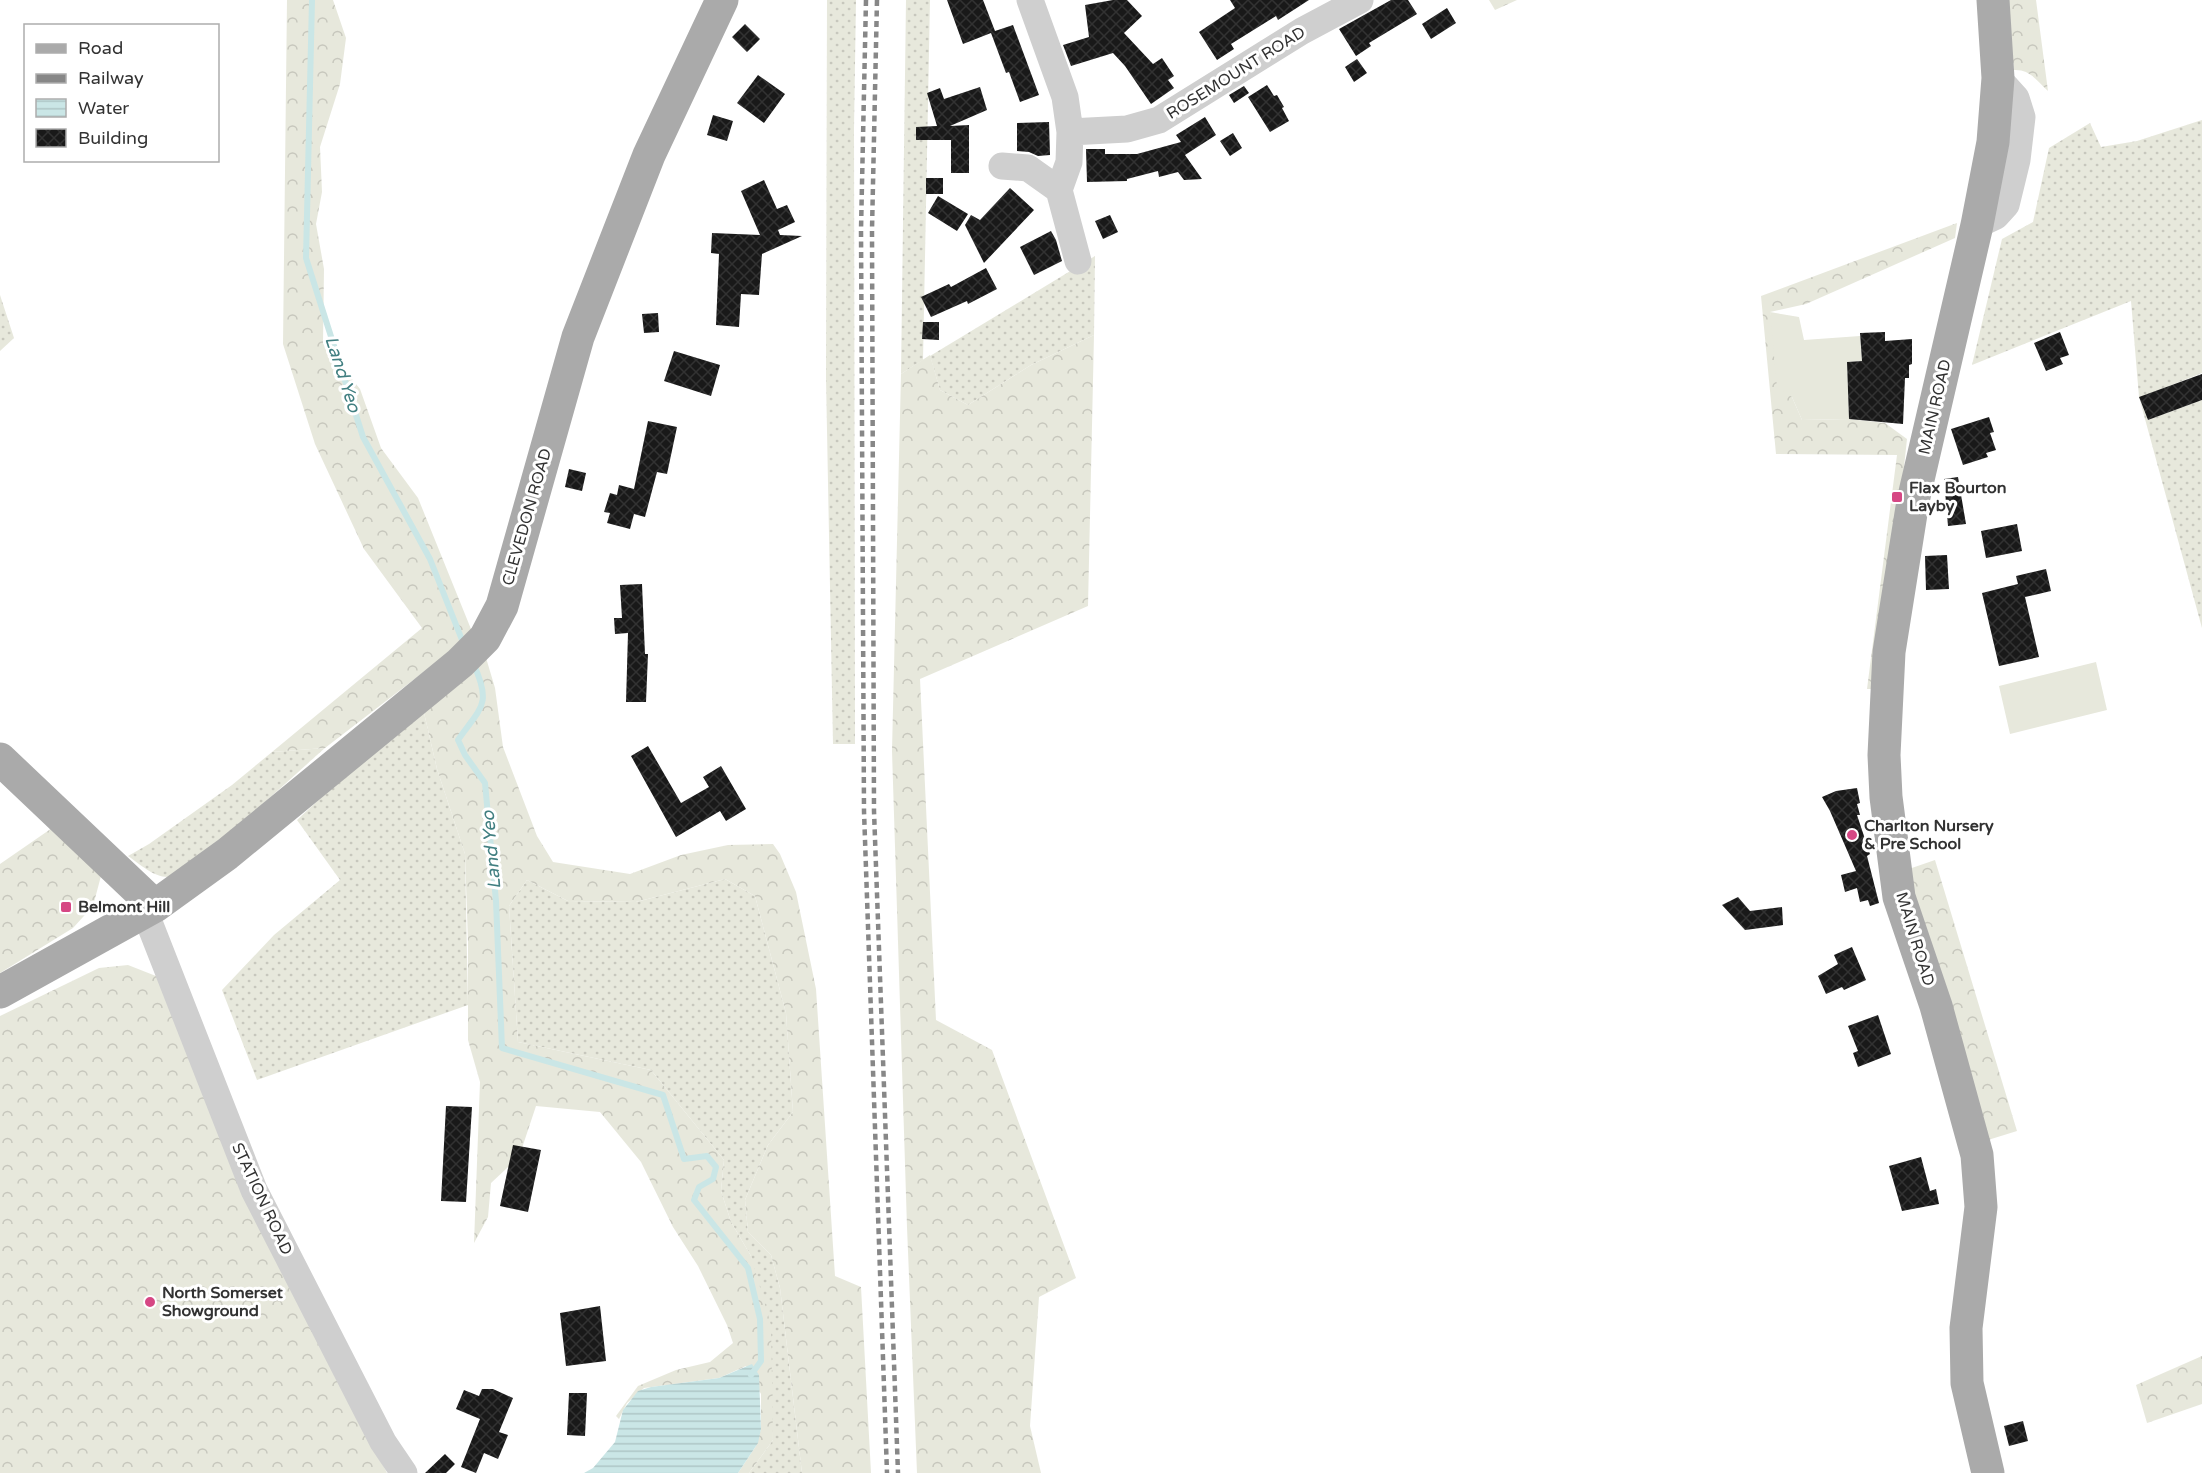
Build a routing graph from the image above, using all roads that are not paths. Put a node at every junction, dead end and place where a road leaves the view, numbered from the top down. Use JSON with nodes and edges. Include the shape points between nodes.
{"nodes":[{"id":1,"x":722,"y":0,"type":"edge"},
{"id":2,"x":1030,"y":0,"type":"edge"},
{"id":3,"x":1360,"y":0,"type":"edge"},
{"id":4,"x":1993,"y":0,"type":"edge"},
{"id":5,"x":1070,"y":132,"type":"junction"},
{"id":6,"x":1002,"y":166,"type":"dead end"},
{"id":7,"x":1059,"y":190,"type":"junction"},
{"id":8,"x":1078,"y":261,"type":"dead end"},
{"id":9,"x":0,"y":759,"type":"edge"},
{"id":10,"x":150,"y":909,"type":"junction"},
{"id":11,"x":0,"y":992,"type":"edge"},
{"id":12,"x":404,"y":1473,"type":"edge"},
{"id":13,"x":1988,"y":1473,"type":"edge"}],
"edges":[{"from":1,"to":10,"type":"main road","name":"CLEVEDON ROAD","via":[[649,155],[578,337],[502,606],[485,638],[227,854]]},
{"from":2,"to":5,"type":"street","via":[[1065,97]]},
{"from":3,"to":5,"type":"street","name":"ROSEMOUNT ROAD","via":[[1302,31],[1159,120],[1127,129]]},
{"from":4,"to":13,"type":"main road","name":"MAIN ROAD","via":[[1998,78],[1994,142],[1913,501],[1889,652],[1884,755],[1899,897],[1936,1006],[1977,1155],[1981,1207],[1966,1328],[1967,1383]]},
{"from":5,"to":7,"type":"street","via":[[1069,162]]},
{"from":6,"to":7,"type":"street","via":[[1028,168]]},
{"from":7,"to":8,"type":"street"},
{"from":9,"to":10,"type":"main road"},
{"from":10,"to":11,"type":"main road","name":"CLEVEDON ROAD"},
{"from":10,"to":12,"type":"street","name":"STATION ROAD","via":[[254,1190],[383,1442]]}]}
